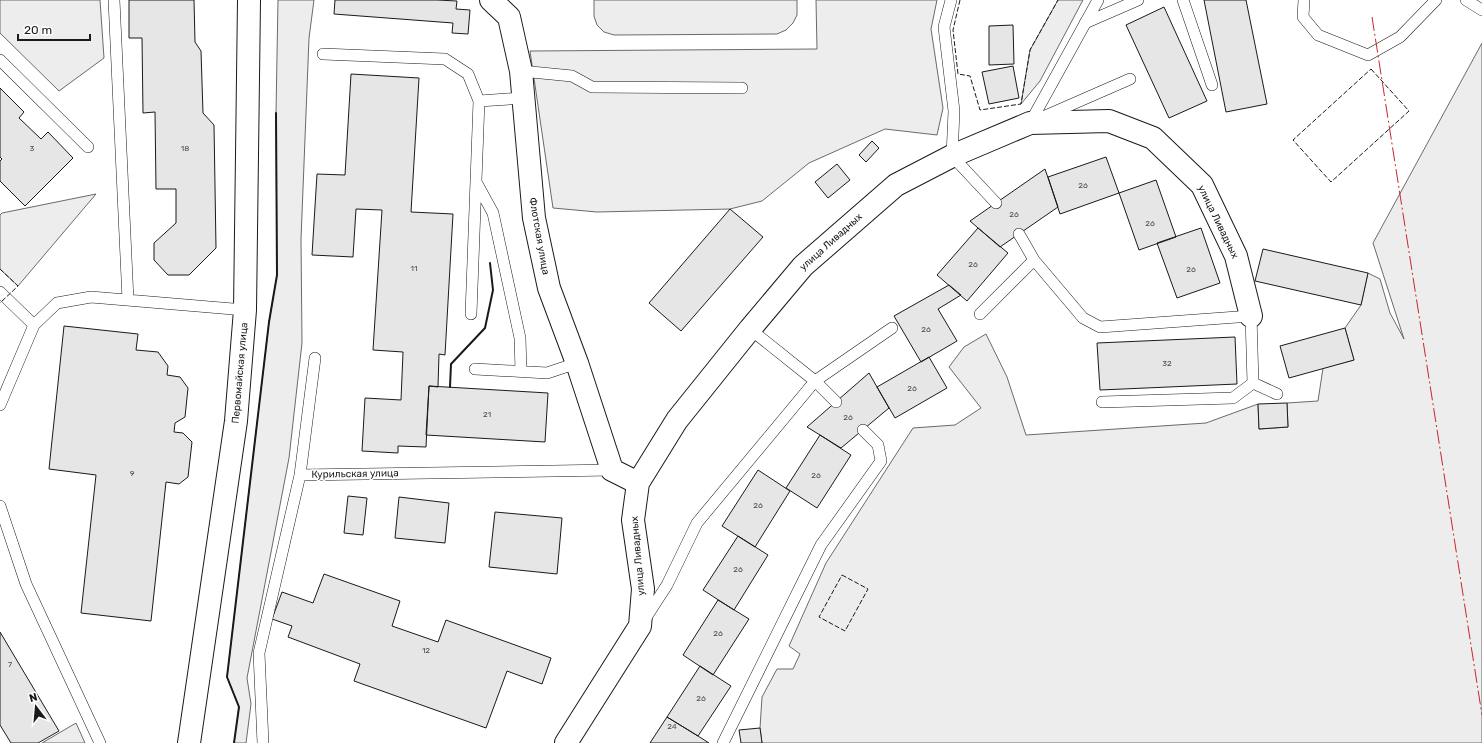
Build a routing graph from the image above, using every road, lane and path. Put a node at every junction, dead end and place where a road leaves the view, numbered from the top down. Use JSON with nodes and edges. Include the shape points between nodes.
{"nodes":[{"id":1,"x":114,"y":0,"type":"edge"},
{"id":2,"x":249,"y":0,"type":"edge"},
{"id":3,"x":491,"y":0,"type":"edge"},
{"id":4,"x":951,"y":0,"type":"edge"},
{"id":5,"x":1098,"y":0,"type":"edge"},
{"id":6,"x":1138,"y":0,"type":"edge"},
{"id":7,"x":1183,"y":0,"type":"edge"},
{"id":8,"x":1304,"y":0,"type":"edge"},
{"id":9,"x":1436,"y":0,"type":"edge"},
{"id":10,"x":1466,"y":0,"type":"edge"},
{"id":11,"x":1482,"y":10,"type":"edge"},
{"id":12,"x":1085,"y":23,"type":"junction"},
{"id":13,"x":322,"y":54,"type":"dead end"},
{"id":14,"x":0,"y":60,"type":"edge"},
{"id":15,"x":520,"y":71,"type":"junction"},
{"id":16,"x":1130,"y":78,"type":"dead end"},
{"id":17,"x":1212,"y":85,"type":"dead end"},
{"id":18,"x":742,"y":88,"type":"dead end"},
{"id":19,"x":523,"y":98,"type":"junction"},
{"id":20,"x":479,"y":101,"type":"junction"},
{"id":21,"x":1030,"y":123,"type":"junction"},
{"id":22,"x":88,"y":147,"type":"dead end"},
{"id":23,"x":952,"y":156,"type":"junction"},
{"id":24,"x":476,"y":182,"type":"junction"},
{"id":25,"x":996,"y":203,"type":"dead end"},
{"id":26,"x":1019,"y":234,"type":"dead end"},
{"id":27,"x":1034,"y":260,"type":"junction"},
{"id":28,"x":0,"y":292,"type":"edge"},
{"id":29,"x":128,"y":300,"type":"junction"},
{"id":30,"x":245,"y":310,"type":"junction"},
{"id":31,"x":471,"y":314,"type":"dead end"},
{"id":32,"x":980,"y":314,"type":"dead end"},
{"id":33,"x":1251,"y":316,"type":"junction"},
{"id":34,"x":34,"y":325,"type":"junction"},
{"id":35,"x":892,"y":328,"type":"dead end"},
{"id":36,"x":750,"y":329,"type":"junction"},
{"id":37,"x":315,"y":358,"type":"dead end"},
{"id":38,"x":577,"y":362,"type":"junction"},
{"id":39,"x":475,"y":369,"type":"dead end"},
{"id":40,"x":521,"y":371,"type":"junction"},
{"id":41,"x":815,"y":381,"type":"junction"},
{"id":42,"x":1253,"y":383,"type":"junction"},
{"id":43,"x":1277,"y":394,"type":"dead end"},
{"id":44,"x":836,"y":402,"type":"dead end"},
{"id":45,"x":1102,"y":402,"type":"dead end"},
{"id":46,"x":0,"y":405,"type":"edge"},
{"id":47,"x":863,"y":430,"type":"dead end"},
{"id":48,"x":612,"y":470,"type":"junction"},
{"id":49,"x":300,"y":475,"type":"junction"},
{"id":50,"x":638,"y":483,"type":"junction"},
{"id":51,"x":0,"y":506,"type":"edge"},
{"id":52,"x":640,"y":626,"type":"junction"},
{"id":53,"x":100,"y":743,"type":"edge"},
{"id":54,"x":189,"y":743,"type":"edge"},
{"id":55,"x":263,"y":743,"type":"edge"},
{"id":56,"x":566,"y":743,"type":"edge"},
{"id":57,"x":723,"y":743,"type":"edge"}],
"edges":[{"from":1,"to":29,"type":"lane"},
{"from":2,"to":30,"type":"street","name":"Первомайская улица"},
{"from":3,"to":15,"type":"street","name":"Флотская улица","via":[[509,17]]},
{"from":4,"to":23,"type":"lane","via":[[944,27],[954,111]]},
{"from":5,"to":12,"type":"lane"},
{"from":6,"to":12,"type":"lane"},
{"from":7,"to":17,"type":"lane"},
{"from":8,"to":9,"type":"lane","via":[[1303,17],[1318,35],[1368,55],[1400,37]]},
{"from":10,"to":11,"type":"lane"},
{"from":12,"to":21,"type":"lane"},
{"from":13,"to":20,"type":"lane","via":[[445,59],[468,74]]},
{"from":14,"to":22,"type":"lane"},
{"from":15,"to":18,"type":"lane","via":[[572,76],[592,87]]},
{"from":15,"to":19,"type":"street","name":"Флотская улица"},
{"from":16,"to":21,"type":"lane"},
{"from":19,"to":20,"type":"lane"},
{"from":19,"to":38,"type":"street","name":"Флотская улица","via":[[534,218],[549,288]]},
{"from":20,"to":24,"type":"lane"},
{"from":21,"to":23,"type":"street","name":"улица Ливадных"},
{"from":21,"to":33,"type":"street","name":"улица Ливадных","via":[[1109,121],[1153,138],[1202,185],[1236,256]]},
{"from":23,"to":25,"type":"lane"},
{"from":23,"to":36,"type":"street","name":"улица Ливадных","via":[[896,185],[803,266]]},
{"from":24,"to":31,"type":"lane"},
{"from":24,"to":40,"type":"lane","via":[[493,213],[520,338]]},
{"from":26,"to":27,"type":"lane"},
{"from":27,"to":32,"type":"lane"},
{"from":27,"to":33,"type":"lane","via":[[1083,318],[1100,327]]},
{"from":28,"to":34,"type":"lane"},
{"from":29,"to":30,"type":"lane"},
{"from":29,"to":34,"type":"lane","via":[[91,297],[57,304]]},
{"from":30,"to":54,"type":"street","name":"Первомайская улица","via":[[236,421]]},
{"from":33,"to":42,"type":"lane"},
{"from":34,"to":46,"type":"lane"},
{"from":35,"to":41,"type":"lane"},
{"from":36,"to":41,"type":"lane"},
{"from":36,"to":50,"type":"street","name":"улица Ливадных","via":[[677,420]]},
{"from":37,"to":49,"type":"lane"},
{"from":38,"to":40,"type":"lane","via":[[547,373]]},
{"from":38,"to":48,"type":"street","name":"Флотская улица"},
{"from":39,"to":40,"type":"lane"},
{"from":41,"to":44,"type":"lane"},
{"from":41,"to":52,"type":"lane","via":[[697,523],[667,585]]},
{"from":42,"to":43,"type":"lane"},
{"from":42,"to":45,"type":"lane","via":[[1233,398]]},
{"from":47,"to":57,"type":"lane","via":[[878,445],[881,461],[821,545]]},
{"from":48,"to":49,"type":"lane","name":"Курильская улица"},
{"from":48,"to":50,"type":"street"},
{"from":49,"to":55,"type":"lane","name":"Курильская улица","via":[[259,653]]},
{"from":50,"to":52,"type":"street","name":"улица Ливадных","via":[[633,520],[643,589]]},
{"from":51,"to":53,"type":"lane","via":[[26,584]]},
{"from":52,"to":56,"type":"street","name":"улица Ливадных"}]}
